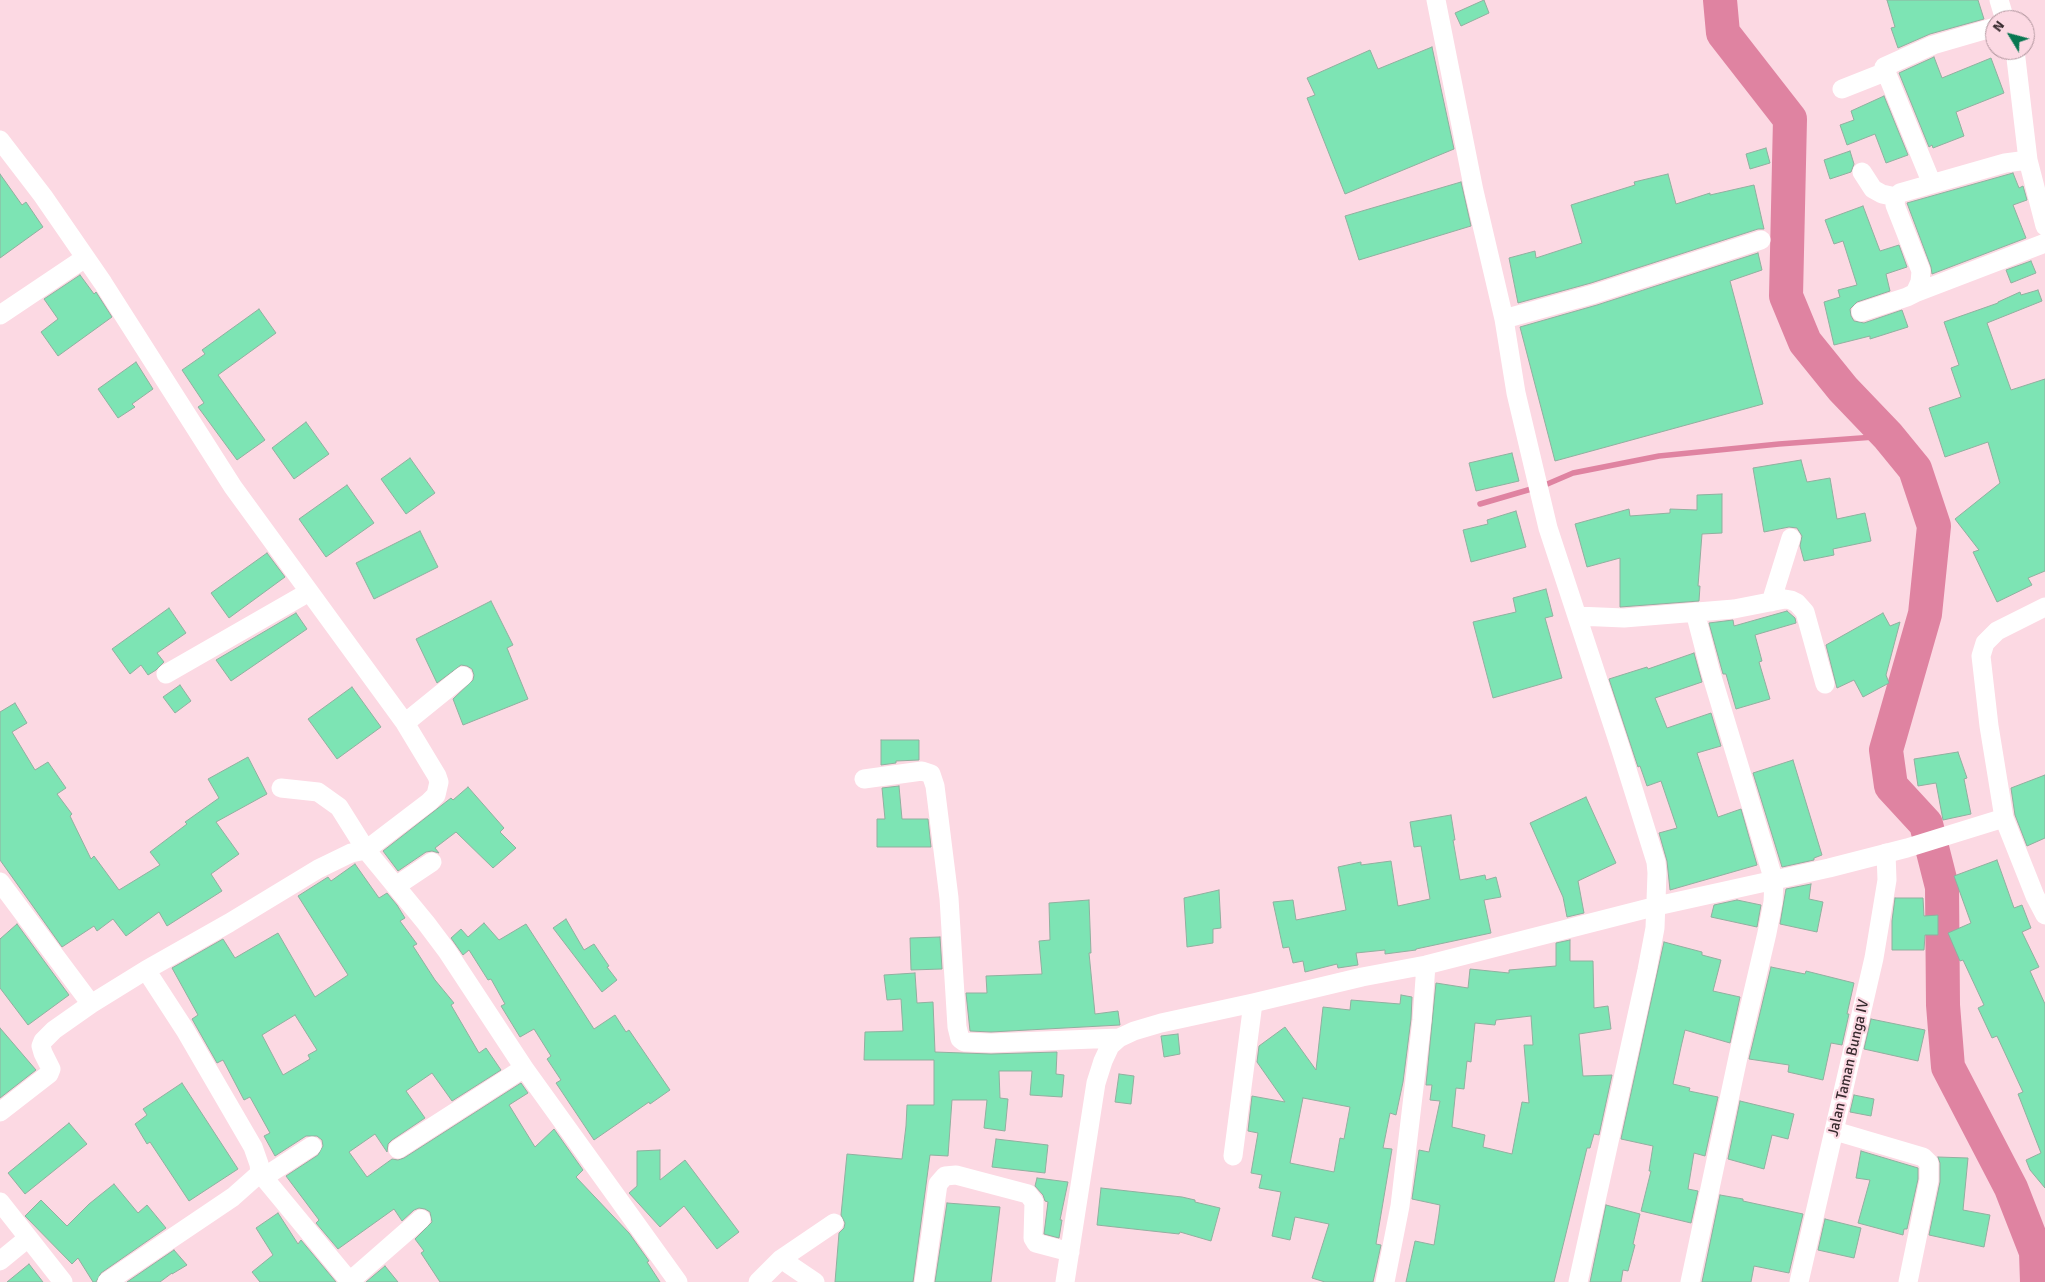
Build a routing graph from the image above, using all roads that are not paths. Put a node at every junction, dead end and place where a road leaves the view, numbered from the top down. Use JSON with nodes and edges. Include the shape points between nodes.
{"nodes":[{"id":1,"x":1442,"y":1,"type":"edge"},
{"id":2,"x":1985,"y":30,"type":"edge"},
{"id":3,"x":2016,"y":60,"type":"edge"},
{"id":4,"x":1885,"y":72,"type":"junction"},
{"id":5,"x":1842,"y":89,"type":"dead end"},
{"id":6,"x":0,"y":140,"type":"edge"},
{"id":7,"x":2028,"y":160,"type":"junction"},
{"id":8,"x":1862,"y":172,"type":"dead end"},
{"id":9,"x":1932,"y":184,"type":"junction"},
{"id":10,"x":1896,"y":197,"type":"junction"},
{"id":11,"x":2045,"y":226,"type":"edge"},
{"id":12,"x":1761,"y":240,"type":"dead end"},
{"id":13,"x":2045,"y":243,"type":"edge"},
{"id":14,"x":84,"y":258,"type":"junction"},
{"id":15,"x":1915,"y":293,"type":"junction"},
{"id":16,"x":1861,"y":312,"type":"dead end"},
{"id":17,"x":0,"y":315,"type":"edge"},
{"id":18,"x":1504,"y":319,"type":"junction"},
{"id":19,"x":1791,"y":538,"type":"dead end"},
{"id":20,"x":309,"y":592,"type":"junction"},
{"id":21,"x":1771,"y":602,"type":"junction"},
{"id":22,"x":2045,"y":607,"type":"edge"},
{"id":23,"x":1695,"y":612,"type":"junction"},
{"id":24,"x":1577,"y":616,"type":"junction"},
{"id":25,"x":166,"y":674,"type":"dead end"},
{"id":26,"x":463,"y":676,"type":"dead end"},
{"id":27,"x":1825,"y":684,"type":"dead end"},
{"id":28,"x":406,"y":723,"type":"junction"},
{"id":29,"x":864,"y":779,"type":"dead end"},
{"id":30,"x":282,"y":788,"type":"dead end"},
{"id":31,"x":2004,"y":818,"type":"junction"},
{"id":32,"x":366,"y":850,"type":"junction"},
{"id":33,"x":1886,"y":853,"type":"junction"},
{"id":34,"x":432,"y":862,"type":"dead end"},
{"id":35,"x":1774,"y":880,"type":"junction"},
{"id":36,"x":0,"y":882,"type":"edge"},
{"id":37,"x":396,"y":886,"type":"junction"},
{"id":38,"x":1657,"y":906,"type":"junction"},
{"id":39,"x":2045,"y":915,"type":"edge"},
{"id":40,"x":1426,"y":964,"type":"junction"},
{"id":41,"x":146,"y":970,"type":"junction"},
{"id":42,"x":91,"y":1004,"type":"junction"},
{"id":43,"x":1253,"y":1004,"type":"junction"},
{"id":44,"x":1119,"y":1038,"type":"junction"},
{"id":45,"x":524,"y":1068,"type":"junction"},
{"id":46,"x":0,"y":1112,"type":"edge"},
{"id":47,"x":1835,"y":1131,"type":"junction"},
{"id":48,"x":312,"y":1146,"type":"dead end"},
{"id":49,"x":398,"y":1149,"type":"dead end"},
{"id":50,"x":1233,"y":1156,"type":"dead end"},
{"id":51,"x":262,"y":1175,"type":"junction"},
{"id":52,"x":0,"y":1202,"type":"edge"},
{"id":53,"x":421,"y":1219,"type":"dead end"},
{"id":54,"x":829,"y":1226,"type":"dead end"},
{"id":55,"x":28,"y":1238,"type":"junction"},
{"id":56,"x":1070,"y":1252,"type":"junction"},
{"id":57,"x":781,"y":1259,"type":"junction"},
{"id":58,"x":0,"y":1261,"type":"edge"},
{"id":59,"x":63,"y":1282,"type":"edge"},
{"id":60,"x":107,"y":1282,"type":"edge"},
{"id":61,"x":678,"y":1282,"type":"edge"},
{"id":62,"x":758,"y":1282,"type":"edge"},
{"id":63,"x":815,"y":1282,"type":"edge"},
{"id":64,"x":924,"y":1282,"type":"edge"},
{"id":65,"x":1065,"y":1282,"type":"edge"},
{"id":66,"x":1385,"y":1282,"type":"edge"},
{"id":67,"x":1578,"y":1282,"type":"edge"},
{"id":68,"x":1690,"y":1282,"type":"edge"},
{"id":69,"x":1799,"y":1282,"type":"edge"},
{"id":70,"x":1908,"y":1282,"type":"edge"}],
"edges":[{"from":1,"to":18,"type":"street","via":[[1474,191]]},
{"from":2,"to":4,"type":"street","via":[[1933,45],[1886,66]]},
{"from":3,"to":7,"type":"street"},
{"from":4,"to":5,"type":"street"},
{"from":4,"to":9,"type":"street"},
{"from":6,"to":14,"type":"street","via":[[43,196]]},
{"from":7,"to":9,"type":"street","via":[[2005,163]]},
{"from":7,"to":11,"type":"street"},
{"from":8,"to":10,"type":"street","via":[[1873,189]]},
{"from":9,"to":10,"type":"street"},
{"from":10,"to":15,"type":"street","via":[[1896,205],[1921,271]]},
{"from":12,"to":18,"type":"street","via":[[1601,292]]},
{"from":13,"to":15,"type":"street"},
{"from":14,"to":17,"type":"street"},
{"from":14,"to":20,"type":"street","via":[[233,488]]},
{"from":15,"to":16,"type":"street"},
{"from":18,"to":24,"type":"street","via":[[1516,393],[1548,528]]},
{"from":19,"to":21,"type":"street"},
{"from":20,"to":25,"type":"street"},
{"from":20,"to":28,"type":"street"},
{"from":21,"to":23,"type":"street"},
{"from":21,"to":27,"type":"street","via":[[1784,599],[1802,607]]},
{"from":22,"to":31,"type":"street","via":[[1997,631],[1985,643],[1981,656]]},
{"from":23,"to":24,"type":"street","via":[[1624,618]]},
{"from":23,"to":35,"type":"street"},
{"from":24,"to":38,"type":"street","via":[[1656,862]]},
{"from":26,"to":28,"type":"street"},
{"from":28,"to":32,"type":"street","via":[[437,776],[438,790],[429,802]]},
{"from":29,"to":44,"type":"street","via":[[922,771],[930,774],[935,786],[949,898],[960,1039],[991,1043]]},
{"from":30,"to":32,"type":"street","via":[[318,792],[329,799],[339,807]]},
{"from":31,"to":33,"type":"street"},
{"from":31,"to":39,"type":"street"},
{"from":32,"to":37,"type":"street"},
{"from":32,"to":41,"type":"street","via":[[318,869]]},
{"from":33,"to":35,"type":"street"},
{"from":33,"to":47,"type":"street","name":"Jalan Taman Bunga IV","via":[[1887,880],[1881,923]]},
{"from":34,"to":37,"type":"street"},
{"from":35,"to":38,"type":"street"},
{"from":35,"to":68,"type":"street","via":[[1767,934]]},
{"from":36,"to":42,"type":"street"},
{"from":37,"to":45,"type":"street","via":[[447,950]]},
{"from":38,"to":40,"type":"street"},
{"from":38,"to":67,"type":"street","via":[[1645,979]]},
{"from":40,"to":43,"type":"street"},
{"from":40,"to":66,"type":"street","via":[[1400,1206]]},
{"from":41,"to":42,"type":"street"},
{"from":41,"to":51,"type":"street","via":[[253,1147]]},
{"from":42,"to":46,"type":"street","via":[[43,1041],[43,1053],[51,1069],[49,1074]]},
{"from":43,"to":44,"type":"street","via":[[1161,1023]]},
{"from":43,"to":50,"type":"street"},
{"from":44,"to":56,"type":"street","via":[[1102,1061],[1096,1083]]},
{"from":45,"to":49,"type":"street"},
{"from":45,"to":61,"type":"street"},
{"from":47,"to":69,"type":"street","name":"Jalan Taman Bunga IV"},
{"from":47,"to":70,"type":"street","via":[[1923,1157],[1929,1162],[1929,1180]]},
{"from":48,"to":51,"type":"street"},
{"from":51,"to":53,"type":"street","via":[[347,1278],[357,1275]]},
{"from":51,"to":60,"type":"street"},
{"from":52,"to":55,"type":"street"},
{"from":54,"to":57,"type":"street"},
{"from":55,"to":58,"type":"street"},
{"from":55,"to":59,"type":"street"},
{"from":56,"to":64,"type":"street","via":[[1036,1242],[1033,1238],[1034,1202],[1028,1194],[956,1175],[944,1176],[938,1184]]},
{"from":56,"to":65,"type":"street"},
{"from":57,"to":62,"type":"street"},
{"from":57,"to":63,"type":"street"}]}
